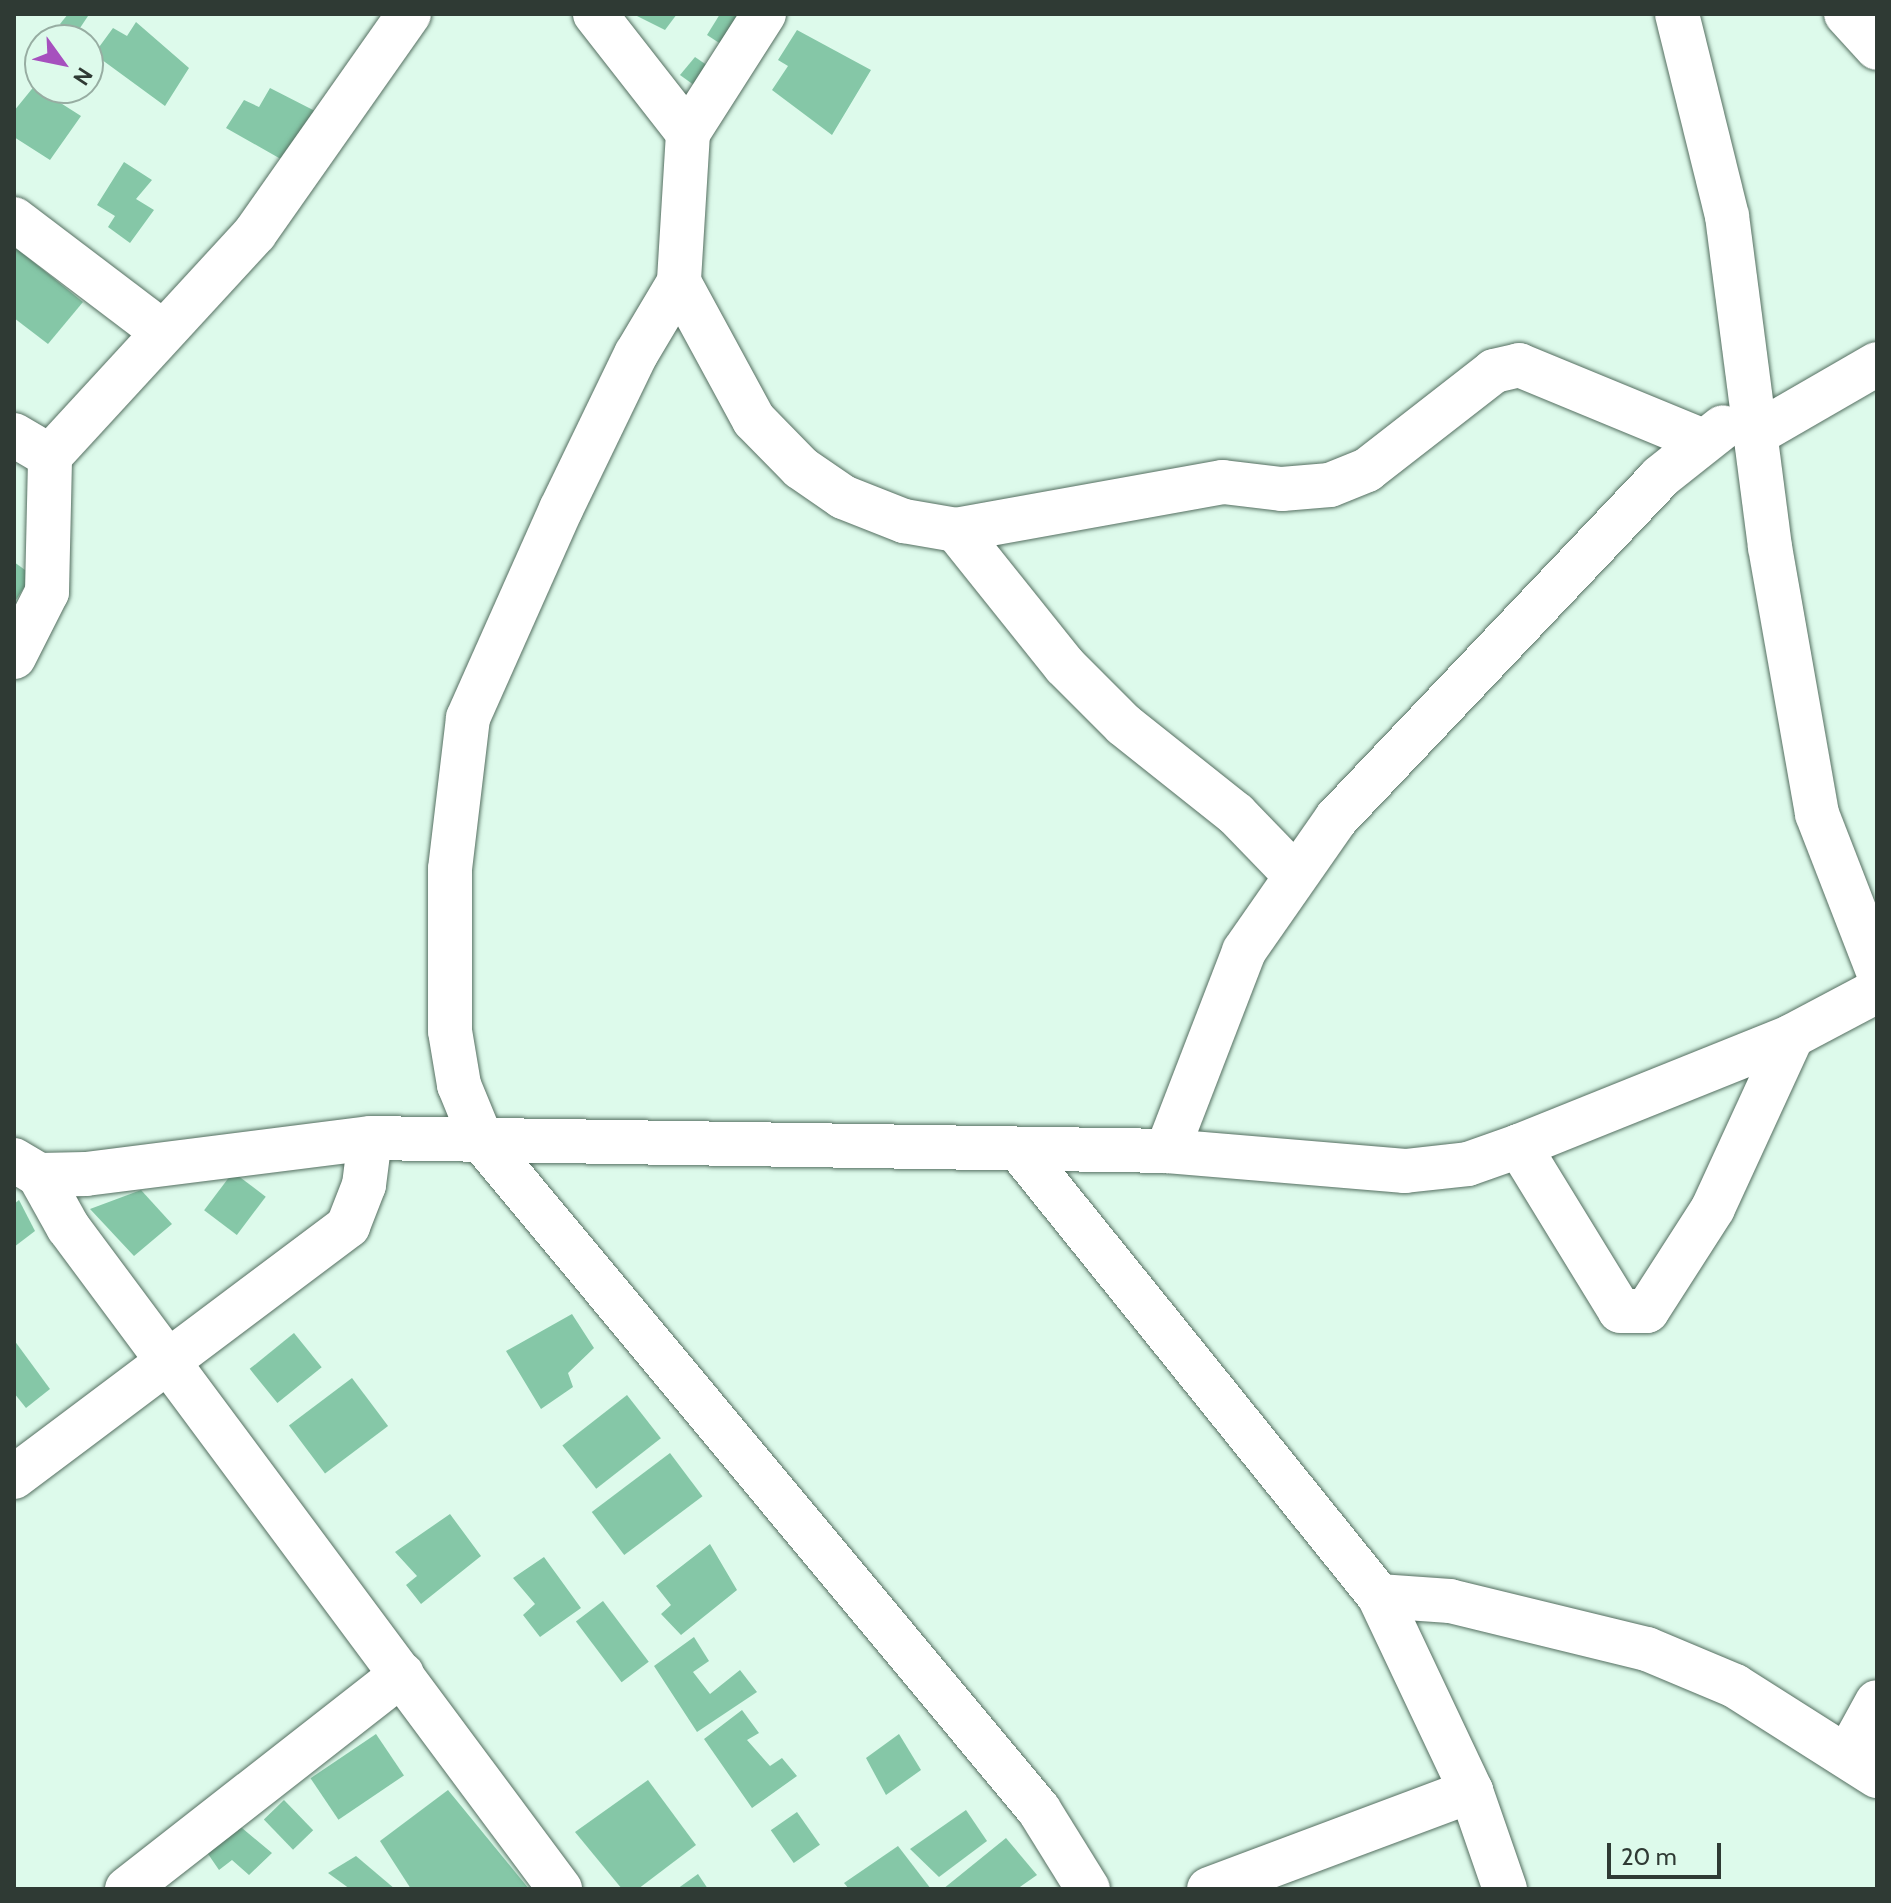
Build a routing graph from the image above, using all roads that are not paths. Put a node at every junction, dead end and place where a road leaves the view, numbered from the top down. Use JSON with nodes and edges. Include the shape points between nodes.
{"nodes":[{"id":1,"x":409,"y":14,"type":"edge"},
{"id":2,"x":595,"y":14,"type":"edge"},
{"id":3,"x":764,"y":14,"type":"edge"},
{"id":4,"x":1677,"y":14,"type":"edge"},
{"id":5,"x":1846,"y":14,"type":"edge"},
{"id":6,"x":1877,"y":48,"type":"edge"},
{"id":7,"x":688,"y":133,"type":"junction"},
{"id":8,"x":14,"y":219,"type":"edge"},
{"id":9,"x":679,"y":282,"type":"junction"},
{"id":10,"x":160,"y":330,"type":"junction"},
{"id":11,"x":1877,"y":364,"type":"edge"},
{"id":12,"x":1753,"y":422,"type":"junction"},
{"id":13,"x":1701,"y":440,"type":"junction"},
{"id":14,"x":32,"y":446,"type":"edge"},
{"id":15,"x":956,"y":530,"type":"junction"},
{"id":16,"x":14,"y":657,"type":"edge"},
{"id":17,"x":1294,"y":874,"type":"junction"},
{"id":18,"x":1877,"y":969,"type":"edge"},
{"id":19,"x":1877,"y":991,"type":"edge"},
{"id":20,"x":1792,"y":1036,"type":"junction"},
{"id":21,"x":370,"y":1138,"type":"junction"},
{"id":22,"x":482,"y":1141,"type":"junction"},
{"id":23,"x":1519,"y":1146,"type":"junction"},
{"id":24,"x":1167,"y":1151,"type":"junction"},
{"id":25,"x":1022,"y":1153,"type":"junction"},
{"id":26,"x":26,"y":1168,"type":"edge"},
{"id":27,"x":168,"y":1358,"type":"junction"},
{"id":28,"x":14,"y":1477,"type":"edge"},
{"id":29,"x":1379,"y":1596,"type":"junction"},
{"id":30,"x":402,"y":1674,"type":"junction"},
{"id":31,"x":1877,"y":1702,"type":"edge"},
{"id":32,"x":1863,"y":1764,"type":"edge"},
{"id":33,"x":1471,"y":1791,"type":"junction"},
{"id":34,"x":127,"y":1889,"type":"edge"},
{"id":35,"x":560,"y":1889,"type":"edge"},
{"id":36,"x":1088,"y":1889,"type":"edge"},
{"id":37,"x":1209,"y":1889,"type":"edge"},
{"id":38,"x":1505,"y":1889,"type":"edge"}],
"edges":[{"from":1,"to":10,"type":"street","via":[[255,233]]},
{"from":2,"to":7,"type":"street"},
{"from":3,"to":7,"type":"street"},
{"from":4,"to":12,"type":"street","via":[[1727,216]]},
{"from":5,"to":6,"type":"street"},
{"from":7,"to":9,"type":"street"},
{"from":8,"to":10,"type":"street"},
{"from":9,"to":15,"type":"street","via":[[754,420],[801,468],[843,497],[892,516]]},
{"from":9,"to":22,"type":"street","via":[[636,354],[468,718],[450,869],[450,1031],[459,1085]]},
{"from":10,"to":14,"type":"street"},
{"from":11,"to":12,"type":"street"},
{"from":12,"to":13,"type":"street"},
{"from":12,"to":18,"type":"street","via":[[1817,814]]},
{"from":13,"to":15,"type":"street","via":[[1519,365],[1494,371],[1367,470],[1330,485],[1282,489],[1223,482]]},
{"from":13,"to":17,"type":"street","via":[[1435,711]]},
{"from":14,"to":16,"type":"street","via":[[47,592]]},
{"from":15,"to":17,"type":"street","via":[[1065,666],[1124,725],[1236,814]]},
{"from":17,"to":24,"type":"street","via":[[1244,951]]},
{"from":19,"to":20,"type":"street"},
{"from":20,"to":23,"type":"street"},
{"from":20,"to":23,"type":"street","via":[[1713,1208],[1647,1311],[1620,1311]]},
{"from":21,"to":22,"type":"street"},
{"from":21,"to":26,"type":"street"},
{"from":21,"to":27,"type":"street","via":[[364,1185],[348,1226]]},
{"from":22,"to":25,"type":"street"},
{"from":22,"to":36,"type":"street","via":[[1039,1810]]},
{"from":23,"to":24,"type":"street","via":[[1468,1164],[1405,1171]]},
{"from":24,"to":25,"type":"street"},
{"from":25,"to":29,"type":"street"},
{"from":26,"to":27,"type":"street"},
{"from":27,"to":28,"type":"street"},
{"from":27,"to":30,"type":"street"},
{"from":29,"to":32,"type":"street","via":[[1450,1601],[1647,1649],[1735,1686]]},
{"from":29,"to":33,"type":"street"},
{"from":30,"to":34,"type":"street"},
{"from":30,"to":35,"type":"street"},
{"from":31,"to":32,"type":"street"},
{"from":33,"to":37,"type":"street"},
{"from":33,"to":38,"type":"street"}]}
